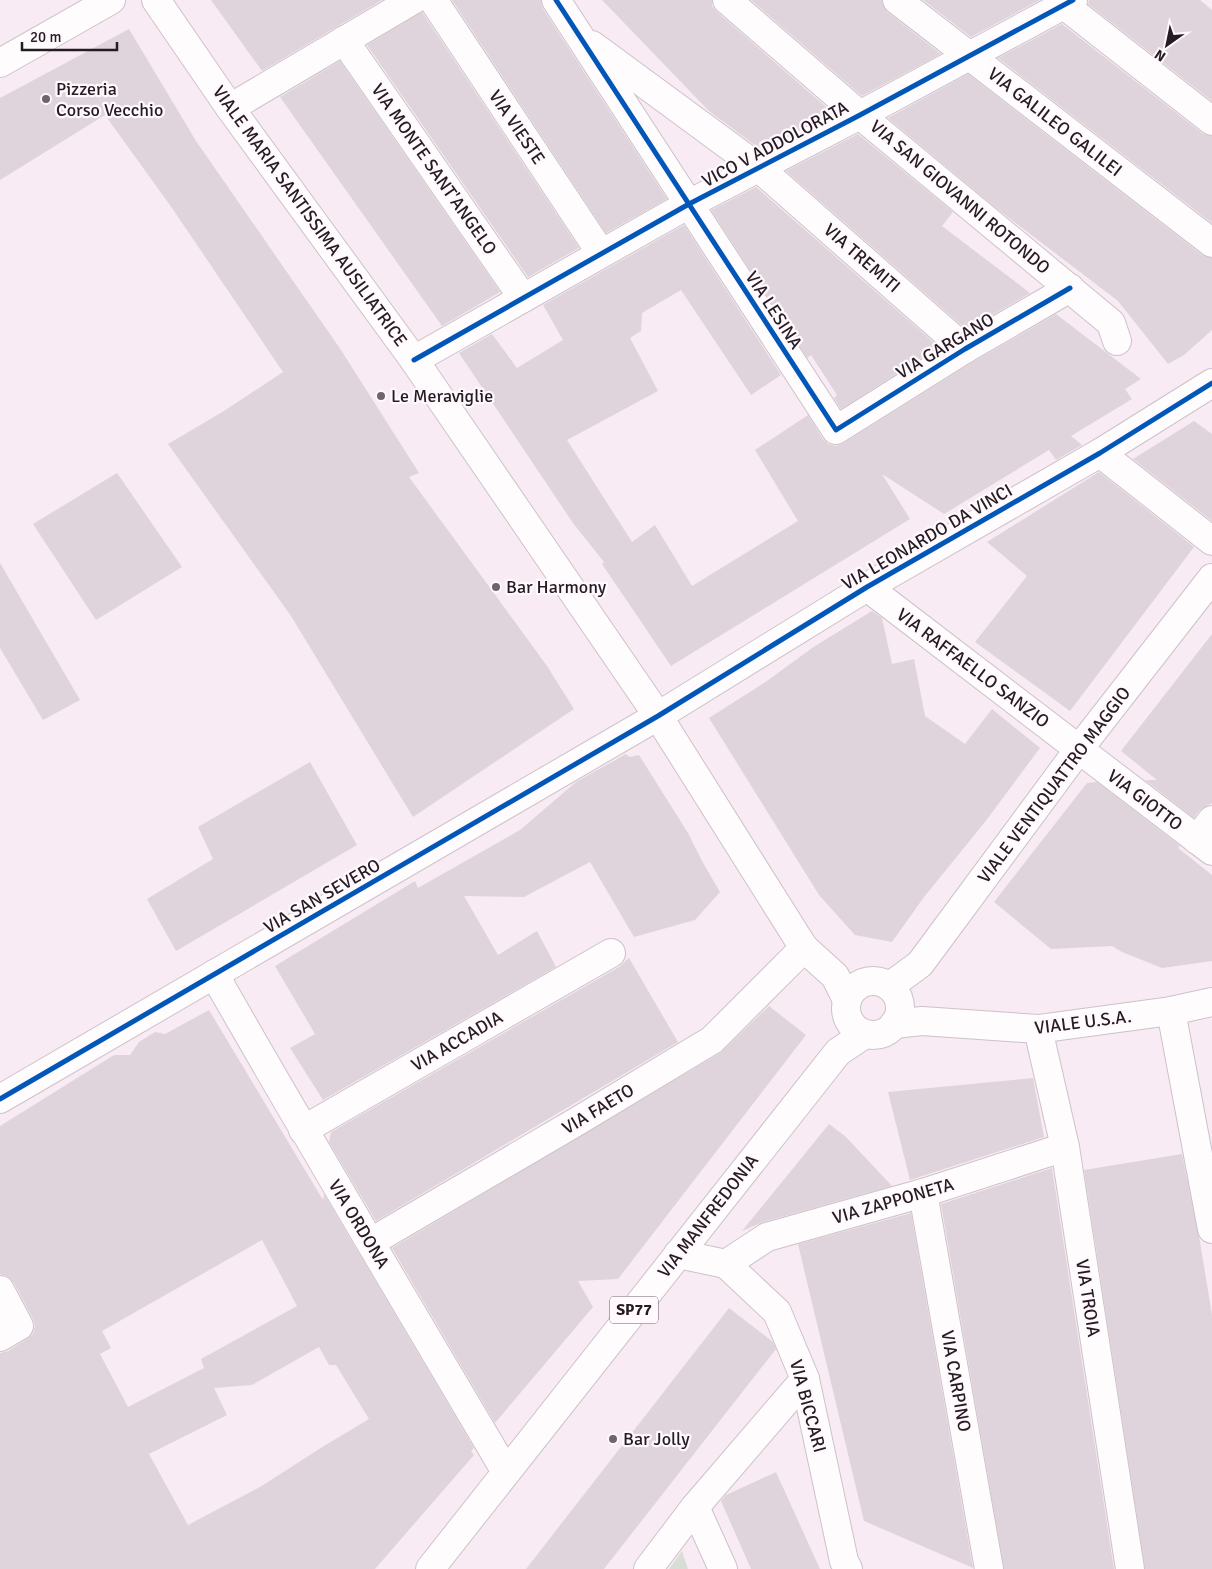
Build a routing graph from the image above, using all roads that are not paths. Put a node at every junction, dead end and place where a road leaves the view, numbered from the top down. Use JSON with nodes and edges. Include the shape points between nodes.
{"nodes":[{"id":1,"x":110,"y":0,"type":"edge"},
{"id":2,"x":156,"y":0,"type":"edge"},
{"id":3,"x":413,"y":0,"type":"edge"},
{"id":4,"x":433,"y":0,"type":"edge"},
{"id":5,"x":556,"y":0,"type":"edge"},
{"id":6,"x":728,"y":0,"type":"edge"},
{"id":7,"x":897,"y":0,"type":"edge"},
{"id":8,"x":1068,"y":2,"type":"edge"},
{"id":9,"x":579,"y":35,"type":"junction"},
{"id":10,"x":344,"y":40,"type":"junction"},
{"id":11,"x":969,"y":55,"type":"junction"},
{"id":12,"x":0,"y":63,"type":"edge"},
{"id":13,"x":230,"y":108,"type":"junction"},
{"id":14,"x":860,"y":114,"type":"junction"},
{"id":15,"x":1212,"y":121,"type":"edge"},
{"id":16,"x":759,"y":168,"type":"junction"},
{"id":17,"x":688,"y":204,"type":"junction"},
{"id":18,"x":1212,"y":243,"type":"edge"},
{"id":19,"x":601,"y":254,"type":"junction"},
{"id":20,"x":1070,"y":288,"type":"junction"},
{"id":21,"x":523,"y":298,"type":"junction"},
{"id":22,"x":1117,"y":341,"type":"dead end"},
{"id":23,"x":965,"y":349,"type":"junction"},
{"id":24,"x":414,"y":360,"type":"junction"},
{"id":25,"x":1212,"y":383,"type":"edge"},
{"id":26,"x":836,"y":430,"type":"joint"},
{"id":27,"x":1100,"y":453,"type":"junction"},
{"id":28,"x":1212,"y":541,"type":"edge"},
{"id":29,"x":1212,"y":578,"type":"edge"},
{"id":30,"x":866,"y":587,"type":"junction"},
{"id":31,"x":658,"y":716,"type":"junction"},
{"id":32,"x":1079,"y":749,"type":"junction"},
{"id":33,"x":1207,"y":837,"type":"edge"},
{"id":34,"x":804,"y":948,"type":"junction"},
{"id":35,"x":611,"y":953,"type":"dead end"},
{"id":36,"x":214,"y":974,"type":"junction"},
{"id":37,"x":1212,"y":1002,"type":"edge"},
{"id":38,"x":851,"y":1003,"type":"junction"},
{"id":39,"x":894,"y":1005,"type":"junction"},
{"id":40,"x":1171,"y":1011,"type":"junction"},
{"id":41,"x":1038,"y":1029,"type":"junction"},
{"id":42,"x":0,"y":1099,"type":"edge"},
{"id":43,"x":302,"y":1130,"type":"junction"},
{"id":44,"x":1065,"y":1148,"type":"junction"},
{"id":45,"x":923,"y":1193,"type":"junction"},
{"id":46,"x":1212,"y":1229,"type":"edge"},
{"id":47,"x":371,"y":1242,"type":"junction"},
{"id":48,"x":678,"y":1254,"type":"junction"},
{"id":49,"x":726,"y":1264,"type":"junction"},
{"id":50,"x":0,"y":1290,"type":"edge"},
{"id":51,"x":10,"y":1331,"type":"edge"},
{"id":52,"x":805,"y":1378,"type":"junction"},
{"id":53,"x":506,"y":1472,"type":"junction"},
{"id":54,"x":694,"y":1507,"type":"junction"},
{"id":55,"x":851,"y":1566,"type":"edge"},
{"id":56,"x":430,"y":1569,"type":"edge"},
{"id":57,"x":648,"y":1569,"type":"edge"},
{"id":58,"x":723,"y":1569,"type":"edge"},
{"id":59,"x":989,"y":1569,"type":"edge"},
{"id":60,"x":1130,"y":1569,"type":"edge"}],
"edges":[{"from":1,"to":12,"type":"street"},
{"from":2,"to":13,"type":"street","name":"VIALE MARIA SANTISSIMA AUSILIATRICE"},
{"from":3,"to":10,"type":"street"},
{"from":4,"to":19,"type":"street","name":"VIA VIESTE"},
{"from":5,"to":9,"type":"street","name":"VIA LESINA"},
{"from":6,"to":14,"type":"street","name":"VIA SAN GIOVANNI ROTONDO"},
{"from":7,"to":11,"type":"street","name":"VIA GALILEO GALILEI"},
{"from":8,"to":11,"type":"street","name":"VICO V ADDOLORATA"},
{"from":8,"to":15,"type":"street"},
{"from":9,"to":16,"type":"street","name":"VIA TREMITI"},
{"from":9,"to":17,"type":"street","name":"VIA LESINA"},
{"from":10,"to":13,"type":"street"},
{"from":10,"to":21,"type":"street","name":"VIA MONTE SANT'ANGELO"},
{"from":11,"to":14,"type":"street","name":"VICO V ADDOLORATA"},
{"from":11,"to":18,"type":"street","name":"VIA GALILEO GALILEI"},
{"from":13,"to":24,"type":"street","name":"VIALE MARIA SANTISSIMA AUSILIATRICE"},
{"from":14,"to":16,"type":"street","name":"VICO V ADDOLORATA"},
{"from":14,"to":20,"type":"street","name":"VIA SAN GIOVANNI ROTONDO"},
{"from":16,"to":17,"type":"street","name":"VICO V ADDOLORATA"},
{"from":16,"to":23,"type":"street","name":"VIA TREMITI"},
{"from":17,"to":19,"type":"street","name":"VICO V ADDOLORATA"},
{"from":17,"to":26,"type":"street","name":"VIA LESINA"},
{"from":19,"to":21,"type":"street","name":"VICO V ADDOLORATA"},
{"from":20,"to":22,"type":"street","name":"VIA SAN GIOVANNI ROTONDO","via":[[1111,323]]},
{"from":20,"to":23,"type":"street","name":"VIA GARGANO"},
{"from":21,"to":24,"type":"street","name":"VICO V ADDOLORATA"},
{"from":23,"to":26,"type":"street","name":"VIA GARGANO"},
{"from":24,"to":31,"type":"street","name":"VIALE MARIA SANTISSIMA AUSILIATRICE"},
{"from":25,"to":27,"type":"street","name":"VIA LEONARDO DA VINCI"},
{"from":27,"to":28,"type":"street"},
{"from":27,"to":30,"type":"street","name":"VIA LEONARDO DA VINCI"},
{"from":29,"to":32,"type":"street","name":"VIALE VENTIQUATTRO MAGGIO"},
{"from":30,"to":31,"type":"street","name":"VIA LEONARDO DA VINCI"},
{"from":30,"to":32,"type":"street","name":"VIA RAFFAELLO SANZIO"},
{"from":31,"to":34,"type":"street","name":"VIALE MARIA SANTISSIMA AUSILIATRICE"},
{"from":31,"to":36,"type":"street","name":"VIA SAN SEVERO"},
{"from":32,"to":33,"type":"street","name":"VIA GIOTTO"},
{"from":32,"to":39,"type":"street","name":"VIALE VENTIQUATTRO MAGGIO","via":[[920,964]]},
{"from":34,"to":38,"type":"street","name":"VIALE MARIA SANTISSIMA AUSILIATRICE"},
{"from":34,"to":47,"type":"street","name":"VIA FAETO","via":[[712,1040]]},
{"from":35,"to":43,"type":"street","name":"VIA ACCADIA"},
{"from":36,"to":42,"type":"street","name":"VIA SAN SEVERO"},
{"from":36,"to":43,"type":"street","name":"VIA ORDONA"},
{"from":37,"to":40,"type":"street","name":"VIALE U.S.A."},
{"from":38,"to":39,"type":"street","via":[[870,981],[880,981]]},
{"from":38,"to":39,"type":"street","via":[[876,1034],[886,1032]]},
{"from":38,"to":48,"type":"street","name":"VIA MANFREDONIA","number":"SP77","via":[[838,1052]]},
{"from":39,"to":41,"type":"street","name":"VIALE U.S.A.","via":[[922,1021]]},
{"from":40,"to":41,"type":"street","name":"VIALE U.S.A."},
{"from":40,"to":46,"type":"street"},
{"from":41,"to":44,"type":"street","name":"VIA TROIA"},
{"from":43,"to":47,"type":"street","name":"VIA ORDONA"},
{"from":44,"to":45,"type":"street","name":"VIA ZAPPONETA"},
{"from":44,"to":60,"type":"street","name":"VIA TROIA"},
{"from":45,"to":49,"type":"street","name":"VIA ZAPPONETA","via":[[767,1237]]},
{"from":45,"to":59,"type":"street","name":"VIA CARPINO"},
{"from":47,"to":53,"type":"street","name":"VIA ORDONA"},
{"from":48,"to":49,"type":"street"},
{"from":48,"to":53,"type":"street","name":"VIA MANFREDONIA","number":"SP77"},
{"from":49,"to":52,"type":"street","name":"VIA BICCARI","via":[[778,1312]]},
{"from":50,"to":51,"type":"street"},
{"from":52,"to":54,"type":"street"},
{"from":52,"to":55,"type":"street","name":"VIA BICCARI"},
{"from":53,"to":56,"type":"street","name":"VIA MANFREDONIA","number":"SP77"},
{"from":54,"to":57,"type":"street"},
{"from":54,"to":58,"type":"street"}]}
